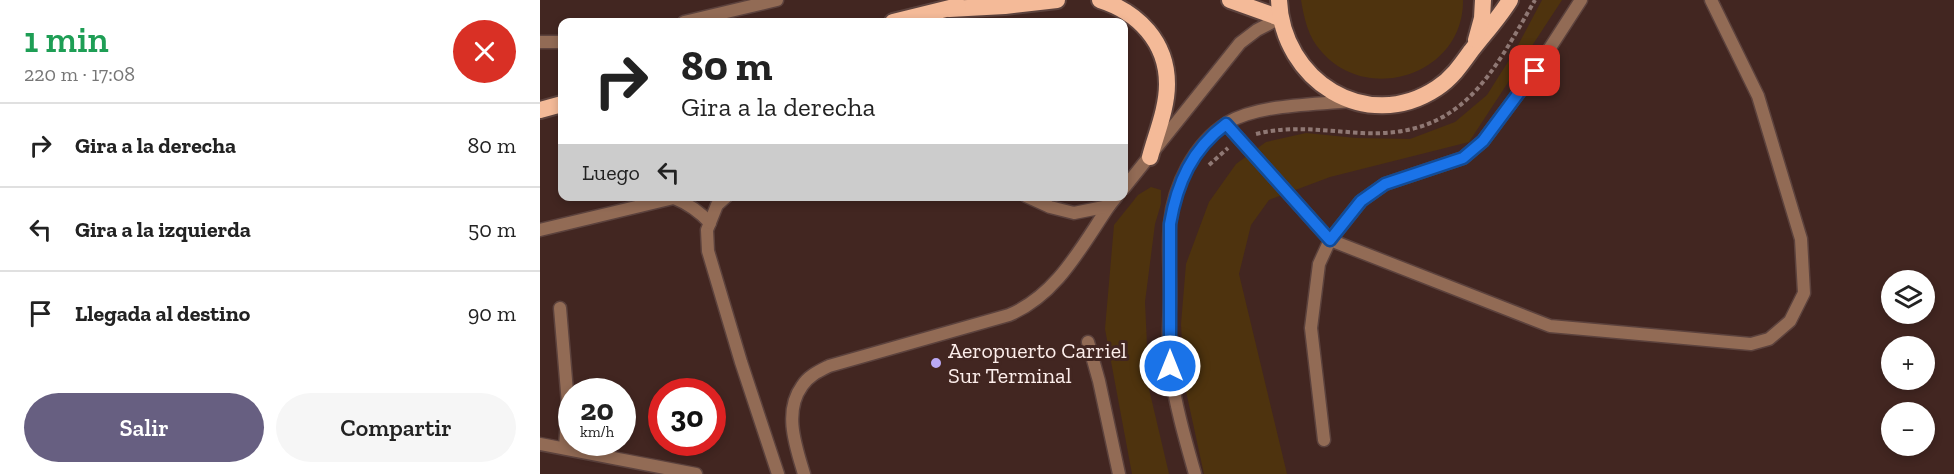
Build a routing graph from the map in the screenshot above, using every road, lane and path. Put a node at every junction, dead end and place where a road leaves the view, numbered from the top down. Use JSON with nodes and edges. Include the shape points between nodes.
{"nodes":[{"id":1,"x":777,"y":0,"type":"edge"},
{"id":2,"x":976,"y":0,"type":"edge"},
{"id":3,"x":1057,"y":0,"type":"edge"},
{"id":4,"x":1100,"y":0,"type":"edge"},
{"id":5,"x":1230,"y":0,"type":"edge"},
{"id":6,"x":1279,"y":0,"type":"edge"},
{"id":7,"x":1483,"y":0,"type":"edge"},
{"id":8,"x":1510,"y":0,"type":"edge"},
{"id":9,"x":1581,"y":0,"type":"edge"},
{"id":10,"x":1711,"y":0,"type":"edge"},
{"id":11,"x":949,"y":9,"type":"junction"},
{"id":12,"x":701,"y":18,"type":"edge"},
{"id":13,"x":910,"y":18,"type":"edge"},
{"id":14,"x":1280,"y":18,"type":"junction"},
{"id":15,"x":540,"y":42,"type":"edge"},
{"id":16,"x":558,"y":42,"type":"edge"},
{"id":17,"x":1471,"y":52,"type":"junction"},
{"id":18,"x":1354,"y":101,"type":"junction"},
{"id":19,"x":558,"y":105,"type":"edge"},
{"id":20,"x":540,"y":110,"type":"edge"},
{"id":21,"x":1226,"y":124,"type":"junction"},
{"id":22,"x":1150,"y":157,"type":"junction"},
{"id":23,"x":1128,"y":183,"type":"edge"},
{"id":24,"x":661,"y":201,"type":"edge"},
{"id":25,"x":685,"y":201,"type":"edge"},
{"id":26,"x":722,"y":201,"type":"edge"},
{"id":27,"x":1037,"y":201,"type":"edge"},
{"id":28,"x":1113,"y":201,"type":"edge"},
{"id":29,"x":710,"y":223,"type":"junction"},
{"id":30,"x":540,"y":230,"type":"edge"},
{"id":31,"x":1330,"y":240,"type":"junction"},
{"id":32,"x":560,"y":308,"type":"dead end"},
{"id":33,"x":1088,"y":342,"type":"dead end"},
{"id":34,"x":566,"y":378,"type":"edge"},
{"id":35,"x":1324,"y":440,"type":"dead end"},
{"id":36,"x":540,"y":444,"type":"edge"},
{"id":37,"x":558,"y":447,"type":"edge"},
{"id":38,"x":605,"y":456,"type":"edge"},
{"id":39,"x":696,"y":474,"type":"edge"},
{"id":40,"x":778,"y":474,"type":"edge"},
{"id":41,"x":804,"y":474,"type":"edge"},
{"id":42,"x":1119,"y":474,"type":"edge"},
{"id":43,"x":1195,"y":474,"type":"edge"}],
"edges":[{"from":1,"to":12,"type":"street"},
{"from":2,"to":11,"type":"highway"},
{"from":3,"to":11,"type":"highway"},
{"from":4,"to":22,"type":"highway","via":[[1135,17],[1156,43],[1164,61],[1164,107]]},
{"from":5,"to":14,"type":"highway"},
{"from":6,"to":14,"type":"highway"},
{"from":7,"to":17,"type":"highway","via":[[1482,18]]},
{"from":8,"to":17,"type":"highway"},
{"from":9,"to":31,"type":"street","via":[[1483,141],[1463,158],[1385,184],[1361,201]]},
{"from":10,"to":31,"type":"street","via":[[1758,96],[1801,239],[1804,293],[1790,321],[1769,339],[1751,344],[1550,326]]},
{"from":11,"to":13,"type":"highway"},
{"from":14,"to":18,"type":"highway","via":[[1291,50],[1311,76]]},
{"from":14,"to":22,"type":"street","via":[[1240,44]]},
{"from":15,"to":16,"type":"street"},
{"from":17,"to":18,"type":"highway","via":[[1450,78],[1421,96],[1388,104]]},
{"from":18,"to":21,"type":"street","via":[[1256,112]]},
{"from":19,"to":20,"type":"highway"},
{"from":21,"to":31,"type":"street"},
{"from":21,"to":43,"type":"street","via":[[1193,158],[1178,189],[1170,224],[1170,366]]},
{"from":22,"to":23,"type":"street"},
{"from":24,"to":30,"type":"street"},
{"from":25,"to":29,"type":"street"},
{"from":26,"to":29,"type":"street"},
{"from":27,"to":28,"type":"street","via":[[1074,213]]},
{"from":28,"to":41,"type":"street","via":[[1057,281],[1022,309],[829,366],[811,376],[795,400],[791,420]]},
{"from":29,"to":40,"type":"street","via":[[708,251]]},
{"from":31,"to":35,"type":"street","via":[[1319,264],[1311,328]]},
{"from":32,"to":34,"type":"street"},
{"from":33,"to":42,"type":"street"},
{"from":36,"to":37,"type":"street"},
{"from":38,"to":39,"type":"street"}]}
